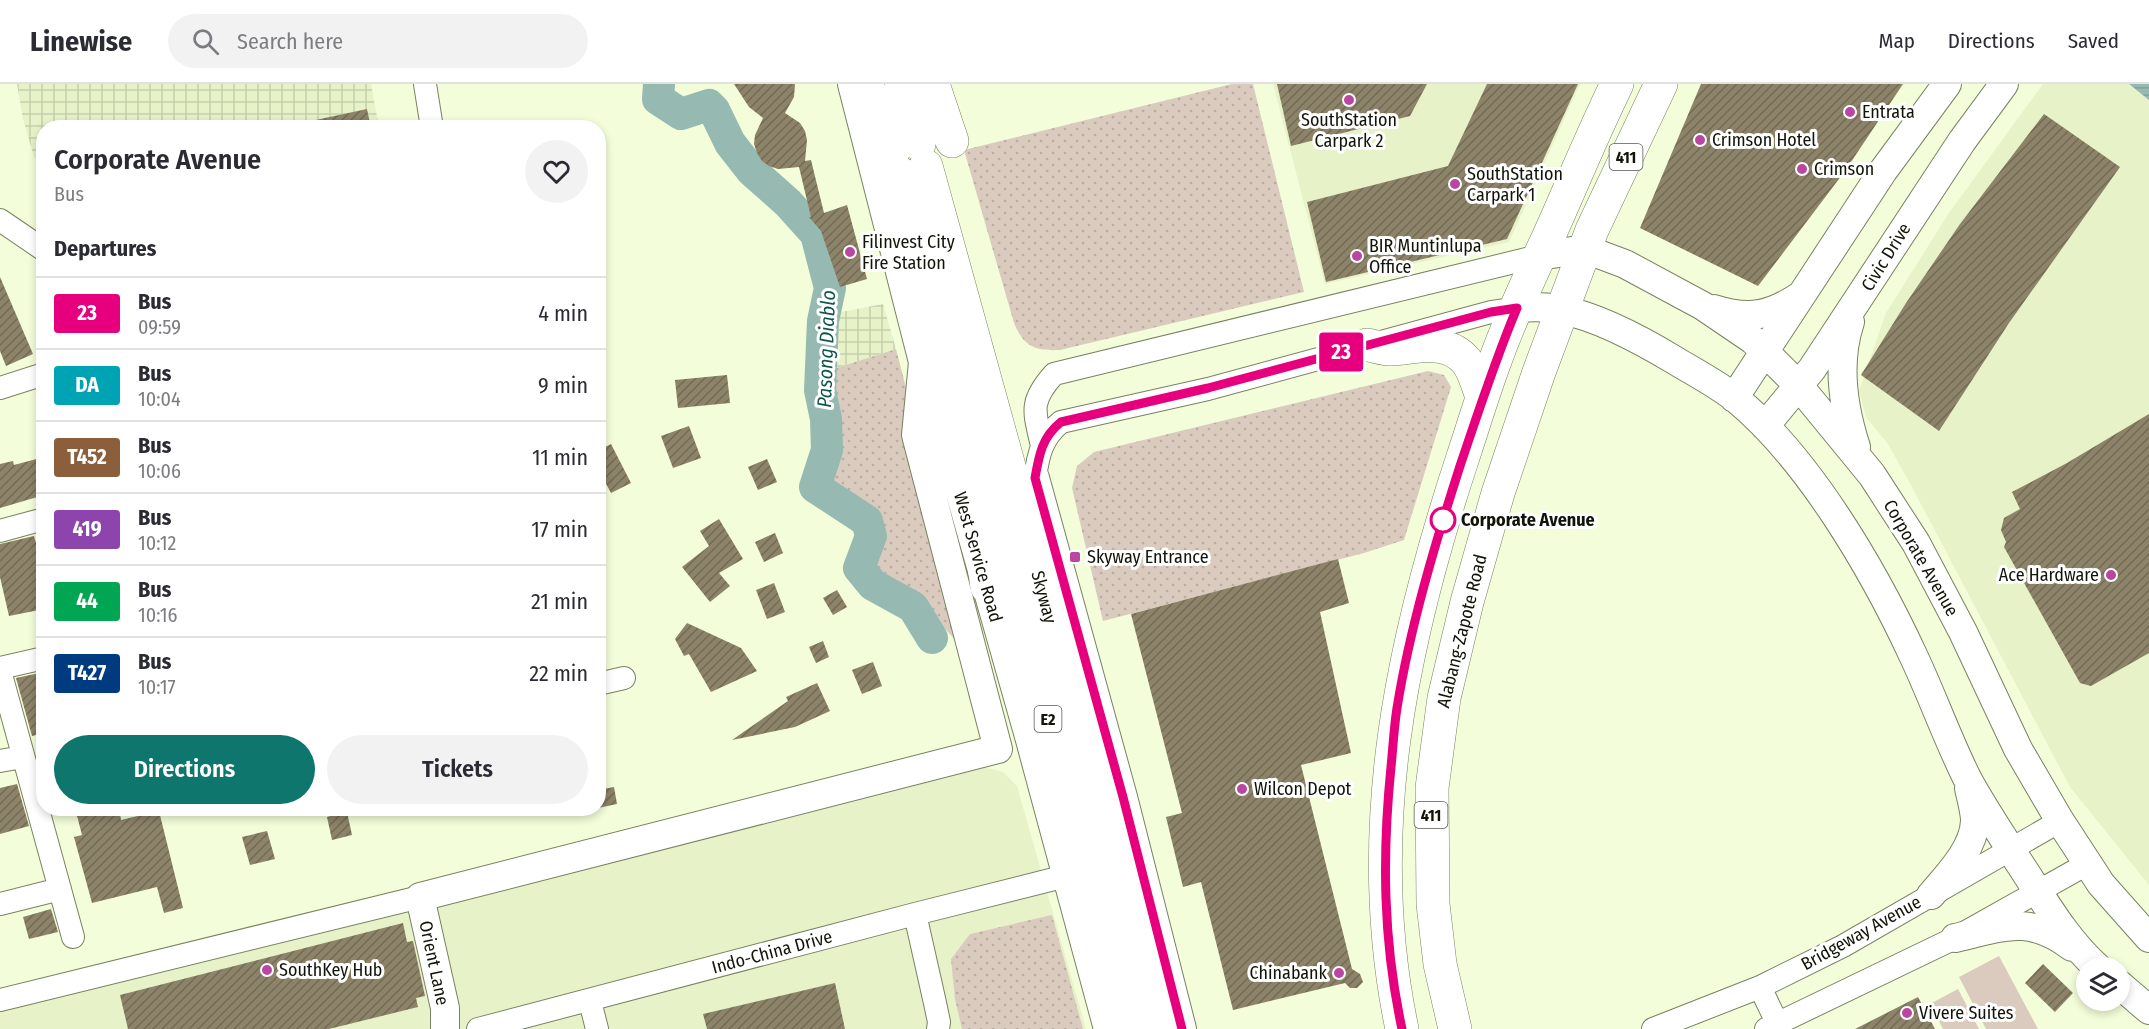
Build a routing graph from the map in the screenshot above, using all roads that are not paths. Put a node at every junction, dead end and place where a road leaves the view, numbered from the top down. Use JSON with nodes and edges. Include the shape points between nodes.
{"nodes":[{"id":1,"x":425,"y":84,"type":"edge"},
{"id":2,"x":852,"y":84,"type":"edge"},
{"id":3,"x":866,"y":84,"type":"edge"},
{"id":4,"x":884,"y":84,"type":"edge"},
{"id":5,"x":901,"y":84,"type":"edge"},
{"id":6,"x":933,"y":84,"type":"edge"},
{"id":7,"x":1617,"y":84,"type":"edge"},
{"id":8,"x":1661,"y":84,"type":"edge"},
{"id":9,"x":1947,"y":84,"type":"edge"},
{"id":10,"x":2004,"y":84,"type":"edge"},
{"id":11,"x":431,"y":120,"type":"edge"},
{"id":12,"x":952,"y":141,"type":"dead end"},
{"id":13,"x":909,"y":158,"type":"junction"},
{"id":14,"x":0,"y":220,"type":"edge"},
{"id":15,"x":36,"y":245,"type":"edge"},
{"id":16,"x":1585,"y":249,"type":"junction"},
{"id":17,"x":1539,"y":256,"type":"junction"},
{"id":18,"x":1804,"y":293,"type":"junction"},
{"id":19,"x":1856,"y":305,"type":"junction"},
{"id":20,"x":1703,"y":306,"type":"junction"},
{"id":21,"x":1517,"y":308,"type":"junction"},
{"id":22,"x":1563,"y":310,"type":"junction"},
{"id":23,"x":1367,"y":345,"type":"junction"},
{"id":24,"x":1765,"y":351,"type":"junction"},
{"id":25,"x":923,"y":362,"type":"junction"},
{"id":26,"x":36,"y":377,"type":"edge"},
{"id":27,"x":1799,"y":386,"type":"junction"},
{"id":28,"x":0,"y":388,"type":"edge"},
{"id":29,"x":1482,"y":397,"type":"junction"},
{"id":30,"x":1734,"y":398,"type":"junction"},
{"id":31,"x":979,"y":410,"type":"junction"},
{"id":32,"x":1765,"y":426,"type":"junction"},
{"id":33,"x":1042,"y":446,"type":"junction"},
{"id":34,"x":1872,"y":476,"type":"junction"},
{"id":35,"x":1035,"y":478,"type":"junction"},
{"id":36,"x":36,"y":521,"type":"edge"},
{"id":37,"x":0,"y":531,"type":"edge"},
{"id":38,"x":987,"y":587,"type":"junction"},
{"id":39,"x":36,"y":660,"type":"edge"},
{"id":40,"x":0,"y":670,"type":"edge"},
{"id":41,"x":624,"y":678,"type":"dead end"},
{"id":42,"x":606,"y":682,"type":"edge"},
{"id":43,"x":1030,"y":740,"type":"junction"},
{"id":44,"x":998,"y":749,"type":"junction"},
{"id":45,"x":23,"y":757,"type":"junction"},
{"id":46,"x":0,"y":761,"type":"edge"},
{"id":47,"x":1967,"y":777,"type":"junction"},
{"id":48,"x":36,"y":803,"type":"edge"},
{"id":49,"x":40,"y":816,"type":"edge"},
{"id":50,"x":2060,"y":821,"type":"junction"},
{"id":51,"x":2012,"y":850,"type":"junction"},
{"id":52,"x":2087,"y":864,"type":"junction"},
{"id":53,"x":1066,"y":876,"type":"junction"},
{"id":54,"x":60,"y":889,"type":"junction"},
{"id":55,"x":2038,"y":891,"type":"junction"},
{"id":56,"x":1931,"y":895,"type":"junction"},
{"id":57,"x":420,"y":897,"type":"junction"},
{"id":58,"x":0,"y":904,"type":"edge"},
{"id":59,"x":915,"y":914,"type":"junction"},
{"id":60,"x":73,"y":938,"type":"dead end"},
{"id":61,"x":1955,"y":938,"type":"junction"},
{"id":62,"x":2149,"y":938,"type":"edge"},
{"id":63,"x":2085,"y":957,"type":"edge"},
{"id":64,"x":2088,"y":957,"type":"edge"},
{"id":65,"x":1760,"y":987,"type":"junction"},
{"id":66,"x":2130,"y":994,"type":"edge"},
{"id":67,"x":0,"y":1000,"type":"edge"},
{"id":68,"x":590,"y":1001,"type":"junction"},
{"id":69,"x":2149,"y":1010,"type":"edge"},
{"id":70,"x":1774,"y":1027,"type":"edge"},
{"id":71,"x":445,"y":1029,"type":"edge"},
{"id":72,"x":478,"y":1029,"type":"edge"},
{"id":73,"x":597,"y":1029,"type":"edge"},
{"id":74,"x":938,"y":1029,"type":"edge"},
{"id":75,"x":1108,"y":1029,"type":"edge"},
{"id":76,"x":1131,"y":1029,"type":"edge"},
{"id":77,"x":1158,"y":1029,"type":"edge"},
{"id":78,"x":1182,"y":1029,"type":"edge"},
{"id":79,"x":1402,"y":1029,"type":"edge"},
{"id":80,"x":1455,"y":1029,"type":"edge"},
{"id":81,"x":1653,"y":1029,"type":"edge"}],
"edges":[{"from":1,"to":11,"type":"street"},
{"from":2,"to":25,"type":"main road","name":"West Service Road"},
{"from":3,"to":13,"type":"highway"},
{"from":4,"to":13,"type":"highway","name":"Skyway","number":"E2"},
{"from":5,"to":13,"type":"highway","name":"Skyway","number":"E2"},
{"from":6,"to":12,"type":"highway"},
{"from":7,"to":17,"type":"highway","number":"411"},
{"from":8,"to":16,"type":"highway","name":"Alabang-Zapote Road","number":"411"},
{"from":9,"to":18,"type":"main road","via":[[1883,171]]},
{"from":10,"to":19,"type":"main road","name":"Civic Drive","via":[[1928,190]]},
{"from":13,"to":31,"type":"highway","name":"Skyway","number":"E2"},
{"from":14,"to":15,"type":"street"},
{"from":16,"to":17,"type":"main road","name":"Corporate Avenue"},
{"from":16,"to":20,"type":"main road","name":"Corporate Avenue","via":[[1625,264]]},
{"from":16,"to":22,"type":"highway","name":"Alabang-Zapote Road","number":"411"},
{"from":17,"to":21,"type":"highway","number":"411"},
{"from":17,"to":33,"type":"street","name":"Corporate Avenue","via":[[1054,374],[1039,390],[1035,412]]},
{"from":18,"to":20,"type":"main road","via":[[1763,315],[1744,316]]},
{"from":18,"to":24,"type":"main road"},
{"from":19,"to":27,"type":"main road","name":"Civic Drive"},
{"from":19,"to":34,"type":"main road","via":[[1847,331],[1842,385],[1856,447]]},
{"from":20,"to":24,"type":"main road","name":"Corporate Avenue"},
{"from":21,"to":22,"type":"main road","name":"Corporate Avenue"},
{"from":21,"to":23,"type":"street","name":"Corporate Avenue"},
{"from":21,"to":29,"type":"highway","number":"411"},
{"from":22,"to":30,"type":"main road","name":"Corporate Avenue","via":[[1643,342]]},
{"from":22,"to":80,"type":"highway","name":"Alabang-Zapote Road","number":"411","via":[[1498,493],[1444,698],[1432,788],[1433,904],[1440,964]]},
{"from":23,"to":29,"type":"highway","via":[[1388,349],[1442,346],[1456,352],[1467,362]]},
{"from":23,"to":33,"type":"street","name":"Corporate Avenue","via":[[1061,422]]},
{"from":24,"to":27,"type":"main road","name":"Corporate Avenue"},
{"from":24,"to":30,"type":"main road"},
{"from":25,"to":38,"type":"main road","name":"West Service Road"},
{"from":25,"to":44,"type":"main road","via":[[916,435]]},
{"from":26,"to":28,"type":"street"},
{"from":27,"to":32,"type":"main road","name":"Civic Drive"},
{"from":27,"to":34,"type":"main road","name":"Corporate Avenue"},
{"from":29,"to":79,"type":"highway","number":"411","via":[[1422,594],[1397,708],[1384,865],[1386,927]]},
{"from":30,"to":32,"type":"main road","name":"Corporate Avenue"},
{"from":31,"to":35,"type":"highway","number":"E2","via":[[1027,452]]},
{"from":31,"to":38,"type":"highway","via":[[960,457],[978,525]]},
{"from":31,"to":76,"type":"highway","name":"Skyway","number":"E2"},
{"from":31,"to":77,"type":"highway","name":"Skyway","number":"E2","via":[[1135,936]]},
{"from":32,"to":47,"type":"main road","name":"Corporate Avenue","via":[[1791,455],[1872,573]]},
{"from":33,"to":35,"type":"street","name":"Corporate Avenue"},
{"from":34,"to":50,"type":"main road","name":"Corporate Avenue","via":[[1916,543],[2018,749]]},
{"from":35,"to":78,"type":"main road"},
{"from":36,"to":37,"type":"street"},
{"from":38,"to":43,"type":"main road","name":"West Service Road"},
{"from":39,"to":40,"type":"street"},
{"from":40,"to":45,"type":"street"},
{"from":41,"to":42,"type":"street"},
{"from":43,"to":44,"type":"street"},
{"from":43,"to":53,"type":"main road","name":"West Service Road"},
{"from":44,"to":57,"type":"main road"},
{"from":45,"to":46,"type":"street"},
{"from":45,"to":48,"type":"street"},
{"from":47,"to":51,"type":"main road","name":"Corporate Avenue"},
{"from":47,"to":56,"type":"main road","via":[[1975,821],[1971,839]]},
{"from":49,"to":54,"type":"street"},
{"from":50,"to":51,"type":"street","name":"Bridgeway Avenue"},
{"from":50,"to":52,"type":"main road","name":"Corporate Avenue"},
{"from":51,"to":55,"type":"main road","name":"Corporate Avenue"},
{"from":51,"to":56,"type":"street","name":"Bridgeway Avenue"},
{"from":52,"to":55,"type":"street"},
{"from":52,"to":62,"type":"main road","name":"Corporate Avenue"},
{"from":53,"to":59,"type":"street","name":"Indo-China Drive"},
{"from":53,"to":75,"type":"main road","name":"West Service Road"},
{"from":54,"to":58,"type":"street"},
{"from":54,"to":60,"type":"street"},
{"from":55,"to":61,"type":"street"},
{"from":55,"to":64,"type":"main road","name":"Corporate Avenue"},
{"from":56,"to":65,"type":"street","name":"Bridgeway Avenue","via":[[1843,946]]},
{"from":57,"to":67,"type":"street"},
{"from":57,"to":71,"type":"main road","name":"Orient Lane","via":[[446,1008]]},
{"from":59,"to":68,"type":"street","name":"Indo-China Drive"},
{"from":59,"to":74,"type":"street"},
{"from":61,"to":63,"type":"main road","via":[[2006,926],[2031,926],[2056,935]]},
{"from":61,"to":70,"type":"street"},
{"from":65,"to":70,"type":"street"},
{"from":65,"to":81,"type":"street","name":"Bridgeway Avenue"},
{"from":66,"to":69,"type":"main road"},
{"from":68,"to":72,"type":"street","name":"Indo-China Drive"},
{"from":68,"to":73,"type":"street"}]}
